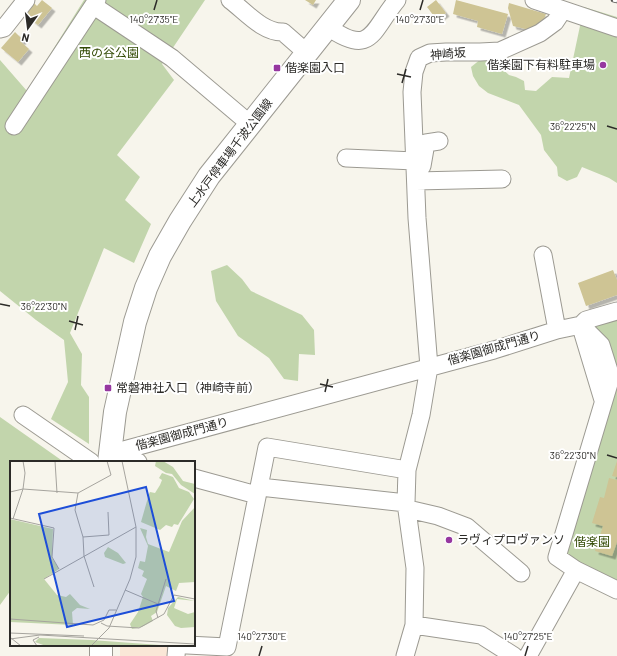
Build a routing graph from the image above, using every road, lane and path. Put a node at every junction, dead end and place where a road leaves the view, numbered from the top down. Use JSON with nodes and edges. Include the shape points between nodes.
{"nodes":[{"id":1,"x":26,"y":0,"type":"edge"},
{"id":2,"x":230,"y":0,"type":"edge"},
{"id":3,"x":349,"y":0,"type":"edge"},
{"id":4,"x":397,"y":0,"type":"edge"},
{"id":5,"x":534,"y":0,"type":"edge"},
{"id":6,"x":96,"y":3,"type":"edge"},
{"id":7,"x":563,"y":10,"type":"junction"},
{"id":8,"x":328,"y":27,"type":"junction"},
{"id":9,"x":617,"y":28,"type":"edge"},
{"id":10,"x":0,"y":30,"type":"edge"},
{"id":11,"x":307,"y":53,"type":"junction"},
{"id":12,"x":250,"y":124,"type":"junction"},
{"id":13,"x":14,"y":126,"type":"dead end"},
{"id":14,"x":439,"y":141,"type":"dead end"},
{"id":15,"x":346,"y":158,"type":"dead end"},
{"id":16,"x":415,"y":161,"type":"junction"},
{"id":17,"x":502,"y":179,"type":"dead end"},
{"id":18,"x":418,"y":181,"type":"junction"},
{"id":19,"x":543,"y":255,"type":"dead end"},
{"id":20,"x":617,"y":311,"type":"edge"},
{"id":21,"x":581,"y":325,"type":"junction"},
{"id":22,"x":557,"y":330,"type":"junction"},
{"id":23,"x":429,"y":367,"type":"junction"},
{"id":24,"x":23,"y":415,"type":"dead end"},
{"id":25,"x":103,"y":459,"type":"edge"},
{"id":26,"x":126,"y":461,"type":"edge"},
{"id":27,"x":407,"y":470,"type":"junction"},
{"id":28,"x":195,"y":478,"type":"edge"},
{"id":29,"x":258,"y":491,"type":"junction"},
{"id":30,"x":407,"y":506,"type":"junction"},
{"id":31,"x":576,"y":570,"type":"junction"},
{"id":32,"x":521,"y":573,"type":"dead end"},
{"id":33,"x":617,"y":590,"type":"edge"},
{"id":34,"x":414,"y":625,"type":"junction"},
{"id":35,"x":177,"y":646,"type":"edge"},
{"id":36,"x":195,"y":646,"type":"edge"},
{"id":37,"x":176,"y":656,"type":"edge"},
{"id":38,"x":405,"y":656,"type":"edge"},
{"id":39,"x":514,"y":656,"type":"edge"},
{"id":40,"x":528,"y":656,"type":"edge"}],
"edges":[{"from":1,"to":10,"type":"street"},
{"from":2,"to":11,"type":"street","via":[[263,25],[283,32]]},
{"from":3,"to":8,"type":"main road","name":"上水戸停車場千波公園線"},
{"from":4,"to":8,"type":"street","via":[[373,35],[365,40],[355,41],[346,38]]},
{"from":5,"to":7,"type":"street"},
{"from":6,"to":12,"type":"street","via":[[172,58]]},
{"from":6,"to":13,"type":"street"},
{"from":7,"to":9,"type":"street"},
{"from":7,"to":16,"type":"street","name":"神崎坂","via":[[554,22],[540,33],[500,51],[430,53],[419,58],[414,72],[412,92]]},
{"from":8,"to":11,"type":"main road","name":"上水戸停車場千波公園線"},
{"from":11,"to":12,"type":"main road","name":"上水戸停車場千波公園線"},
{"from":12,"to":25,"type":"main road","name":"上水戸停車場千波公園線","via":[[209,176],[160,256],[135,322]]},
{"from":14,"to":18,"type":"street","via":[[426,144]]},
{"from":15,"to":16,"type":"street"},
{"from":16,"to":18,"type":"street","name":"神崎坂"},
{"from":17,"to":18,"type":"street"},
{"from":18,"to":23,"type":"street","via":[[417,218]]},
{"from":19,"to":22,"type":"street"},
{"from":20,"to":21,"type":"street","name":"偕楽園御成門通り","via":[[586,320]]},
{"from":21,"to":22,"type":"street","name":"偕楽園御成門通り"},
{"from":21,"to":31,"type":"street","via":[[603,400],[557,557]]},
{"from":22,"to":23,"type":"street","name":"偕楽園御成門通り"},
{"from":23,"to":25,"type":"street","name":"偕楽園御成門通り"},
{"from":23,"to":27,"type":"street","via":[[421,415]]},
{"from":24,"to":25,"type":"street"},
{"from":25,"to":26,"type":"street"},
{"from":27,"to":29,"type":"street","via":[[267,448]]},
{"from":27,"to":30,"type":"street"},
{"from":28,"to":29,"type":"street"},
{"from":29,"to":30,"type":"street"},
{"from":29,"to":36,"type":"street","via":[[227,648]]},
{"from":30,"to":32,"type":"street","via":[[468,527]]},
{"from":30,"to":34,"type":"street","via":[[415,568]]},
{"from":31,"to":33,"type":"street"},
{"from":31,"to":40,"type":"street"},
{"from":34,"to":38,"type":"street"},
{"from":34,"to":39,"type":"street","via":[[482,636]]},
{"from":35,"to":37,"type":"street"}]}
